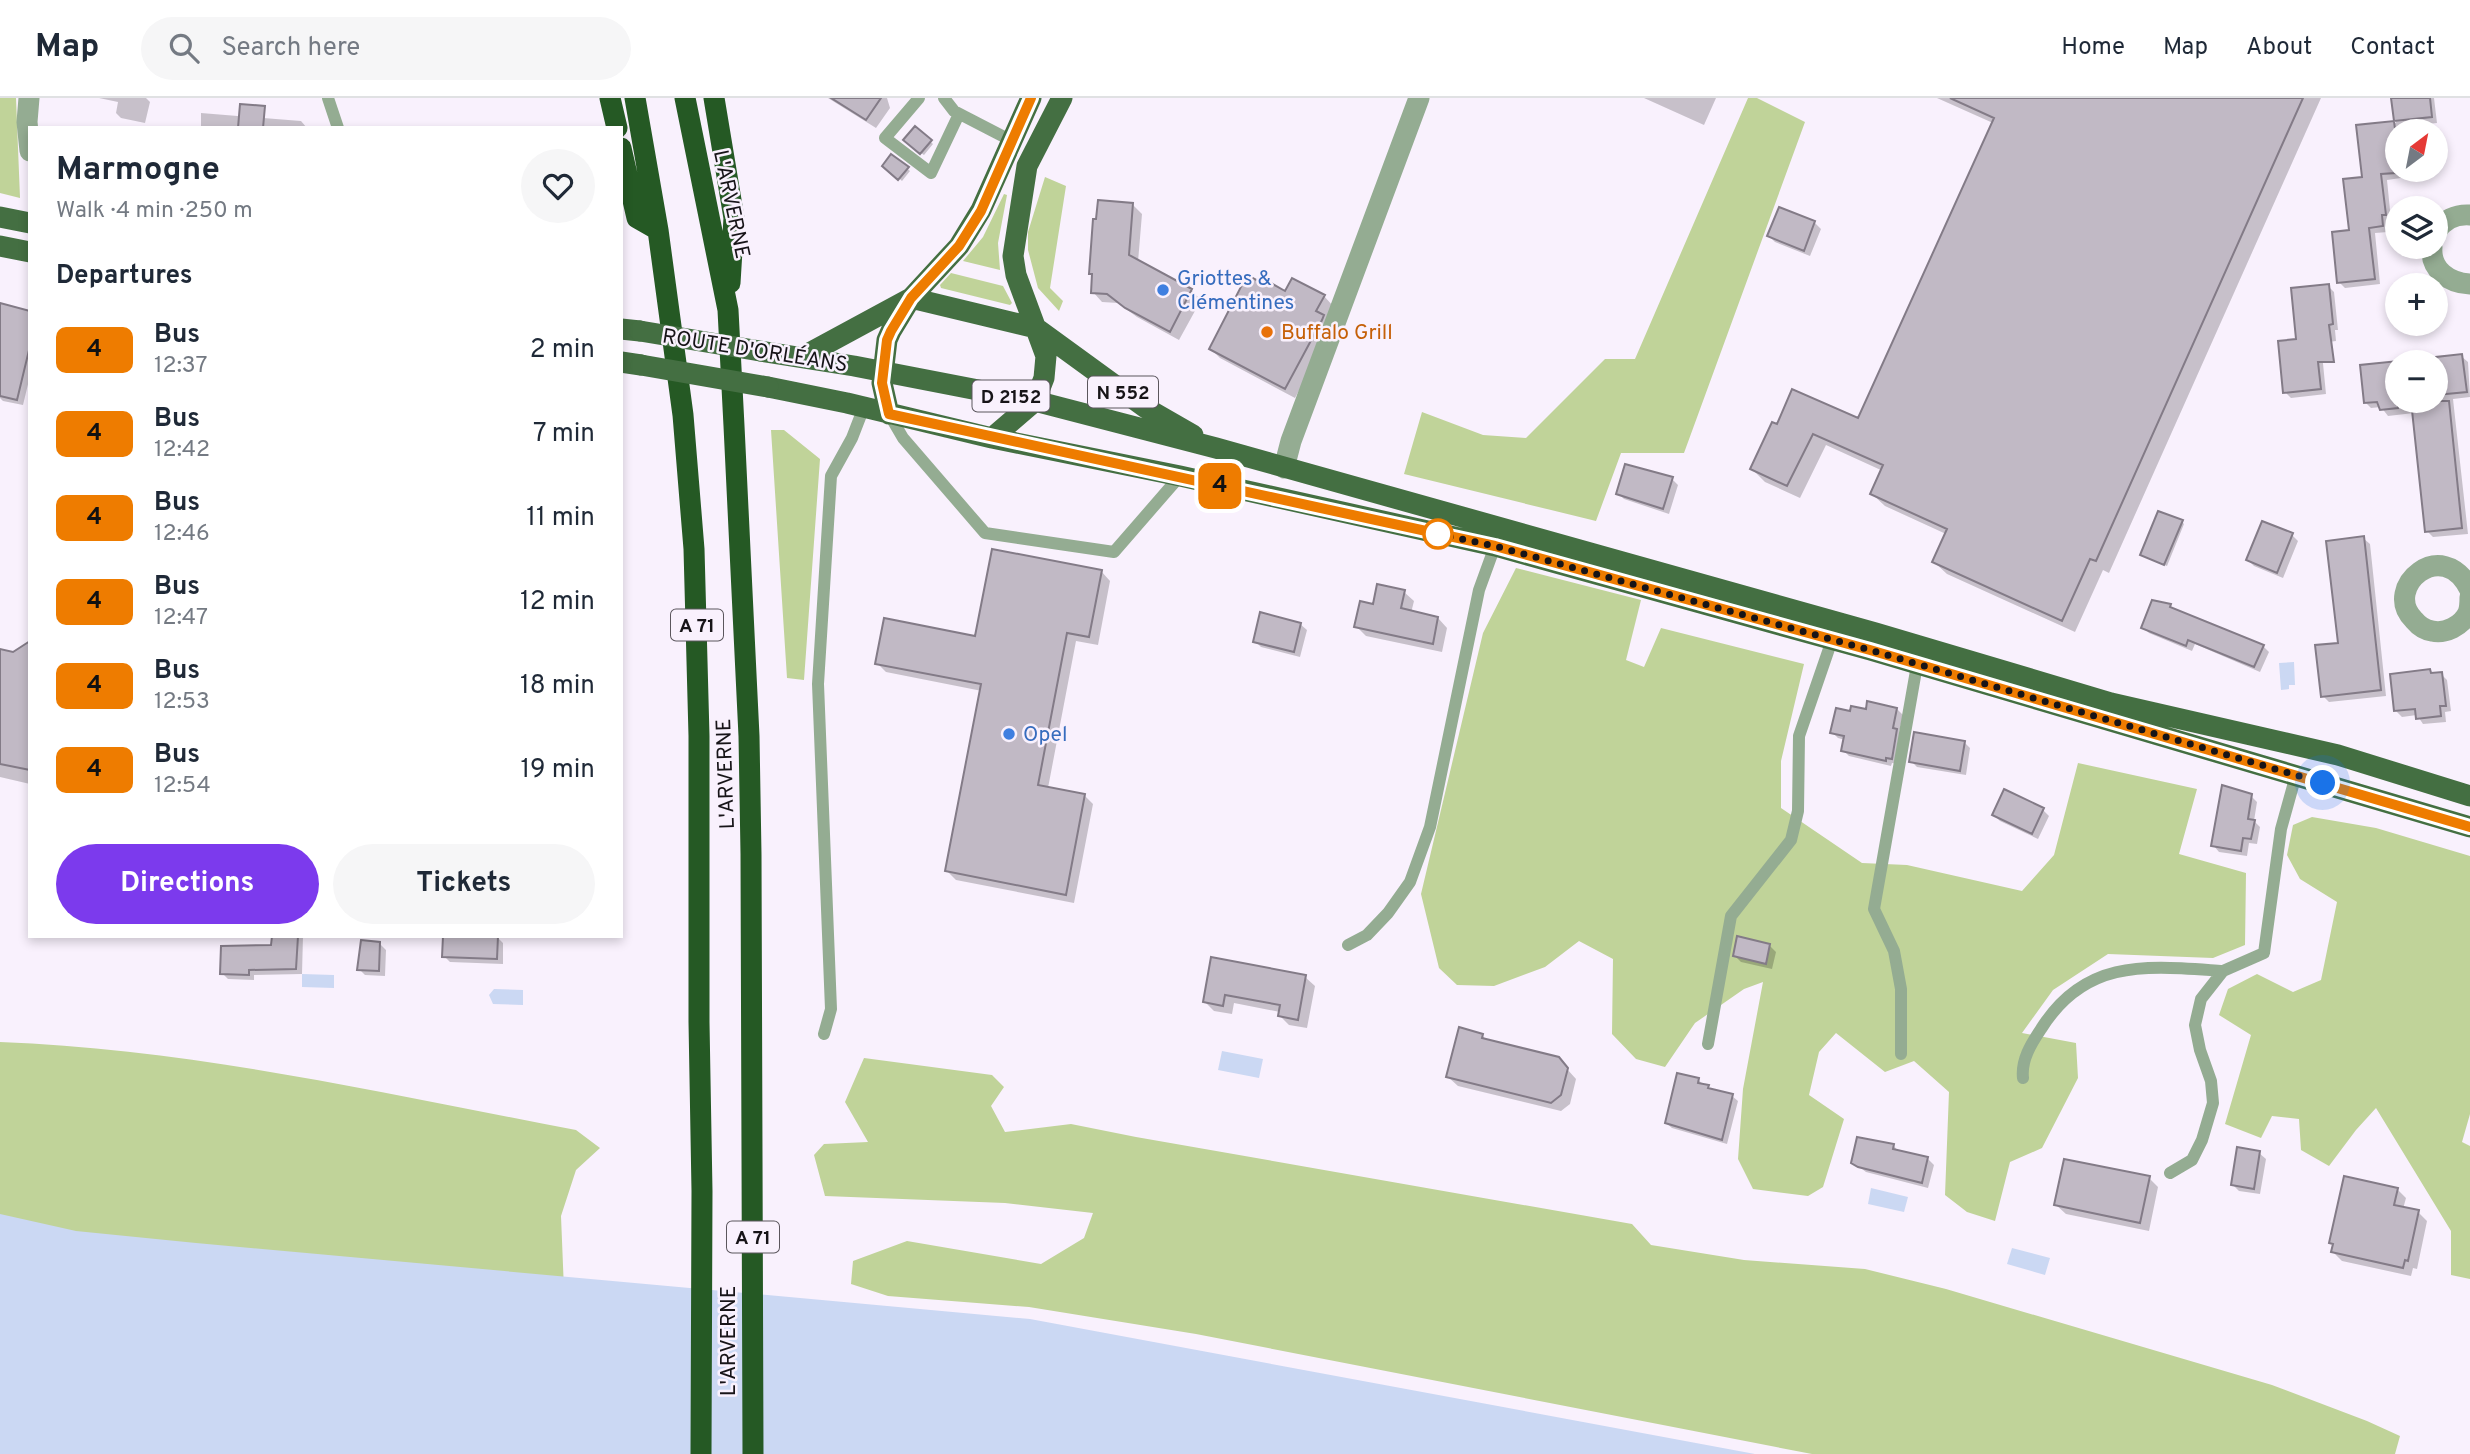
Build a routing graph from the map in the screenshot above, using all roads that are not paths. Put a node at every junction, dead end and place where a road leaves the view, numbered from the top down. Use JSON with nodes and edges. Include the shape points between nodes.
{"nodes":[{"id":1,"x":29,"y":98,"type":"edge"},
{"id":2,"x":328,"y":98,"type":"edge"},
{"id":3,"x":610,"y":98,"type":"edge"},
{"id":4,"x":635,"y":98,"type":"edge"},
{"id":5,"x":685,"y":98,"type":"edge"},
{"id":6,"x":714,"y":98,"type":"edge"},
{"id":7,"x":919,"y":98,"type":"edge"},
{"id":8,"x":944,"y":98,"type":"edge"},
{"id":9,"x":1031,"y":98,"type":"edge"},
{"id":10,"x":1062,"y":98,"type":"edge"},
{"id":11,"x":1419,"y":98,"type":"edge"},
{"id":12,"x":959,"y":114,"type":"junction"},
{"id":13,"x":337,"y":126,"type":"edge"},
{"id":14,"x":617,"y":126,"type":"edge"},
{"id":15,"x":28,"y":132,"type":"edge"},
{"id":16,"x":1012,"y":141,"type":"junction"},
{"id":17,"x":623,"y":157,"type":"edge"},
{"id":18,"x":2470,"y":215,"type":"edge"},
{"id":19,"x":0,"y":217,"type":"edge"},
{"id":20,"x":2448,"y":220,"type":"edge"},
{"id":21,"x":28,"y":223,"type":"edge"},
{"id":22,"x":658,"y":230,"type":"junction"},
{"id":23,"x":0,"y":246,"type":"edge"},
{"id":24,"x":28,"y":252,"type":"edge"},
{"id":25,"x":2434,"y":259,"type":"edge"},
{"id":26,"x":2470,"y":284,"type":"edge"},
{"id":27,"x":911,"y":298,"type":"junction"},
{"id":28,"x":728,"y":310,"type":"junction"},
{"id":29,"x":1036,"y":328,"type":"junction"},
{"id":30,"x":631,"y":330,"type":"edge"},
{"id":31,"x":802,"y":357,"type":"junction"},
{"id":32,"x":631,"y":363,"type":"edge"},
{"id":33,"x":882,"y":371,"type":"junction"},
{"id":34,"x":1035,"y":401,"type":"junction"},
{"id":35,"x":864,"y":407,"type":"junction"},
{"id":36,"x":889,"y":414,"type":"junction"},
{"id":37,"x":992,"y":438,"type":"junction"},
{"id":38,"x":1216,"y":448,"type":"junction"},
{"id":39,"x":1284,"y":468,"type":"junction"},
{"id":40,"x":1180,"y":476,"type":"junction"},
{"id":41,"x":1495,"y":546,"type":"junction"},
{"id":42,"x":1832,"y":640,"type":"junction"},
{"id":43,"x":1917,"y":665,"type":"junction"},
{"id":44,"x":2296,"y":775,"type":"junction"},
{"id":45,"x":2470,"y":796,"type":"edge"},
{"id":46,"x":2470,"y":827,"type":"edge"},
{"id":47,"x":1348,"y":945,"type":"dead end"},
{"id":48,"x":2223,"y":971,"type":"junction"},
{"id":49,"x":824,"y":1034,"type":"dead end"},
{"id":50,"x":1708,"y":1044,"type":"dead end"},
{"id":51,"x":1901,"y":1055,"type":"dead end"},
{"id":52,"x":2023,"y":1078,"type":"dead end"},
{"id":53,"x":2170,"y":1172,"type":"dead end"},
{"id":54,"x":701,"y":1454,"type":"edge"},
{"id":55,"x":753,"y":1454,"type":"edge"}],
"edges":[{"from":1,"to":15,"type":"street"},
{"from":2,"to":13,"type":"lane"},
{"from":3,"to":14,"type":"highway"},
{"from":4,"to":22,"type":"highway","name":"L'ARVERNE","number":"A 71"},
{"from":5,"to":28,"type":"highway","name":"L'ARVERNE","number":"A 71"},
{"from":6,"to":28,"type":"highway","via":[[734,218]]},
{"from":7,"to":12,"type":"lane","via":[[885,138],[931,173]]},
{"from":8,"to":12,"type":"lane"},
{"from":9,"to":16,"type":"main road"},
{"from":10,"to":29,"type":"main road","via":[[1027,166],[1013,256]]},
{"from":11,"to":39,"type":"street"},
{"from":12,"to":16,"type":"lane"},
{"from":16,"to":27,"type":"main road","via":[[981,211],[959,246]]},
{"from":17,"to":22,"type":"highway","via":[[637,218]]},
{"from":18,"to":20,"type":"street"},
{"from":19,"to":21,"type":"main road"},
{"from":22,"to":54,"type":"highway","name":"L'ARVERNE","number":"A 71","via":[[683,415],[694,550],[699,736]]},
{"from":23,"to":24,"type":"main road"},
{"from":25,"to":26,"type":"street","via":[[2445,277]]},
{"from":27,"to":29,"type":"main road"},
{"from":27,"to":31,"type":"main road"},
{"from":27,"to":33,"type":"main road","via":[[887,340]]},
{"from":28,"to":55,"type":"highway","name":"L'ARVERNE","number":"A 71","via":[[749,736]]},
{"from":29,"to":34,"type":"main road","via":[[1046,356]]},
{"from":29,"to":38,"type":"main road","number":"N 552","via":[[1146,408]]},
{"from":30,"to":31,"type":"main road","name":"ROUTE D'ORLÉANS","number":"D 2152","bridge":true},
{"from":31,"to":33,"type":"main road","name":"ROUTE D'ORLÉANS","number":"D 2152"},
{"from":32,"to":35,"type":"main road","name":"ROUTE D'ORLÉANS","number":"D 2152","bridge":true},
{"from":33,"to":34,"type":"main road","name":"ROUTE D'ORLÉANS","number":"D 2152"},
{"from":33,"to":36,"type":"main road"},
{"from":34,"to":37,"type":"main road"},
{"from":34,"to":38,"type":"main road","name":"ROUTE D'ORLÉANS","number":"D 2152"},
{"from":35,"to":36,"type":"main road","name":"ROUTE D'ORLÉANS","number":"D 2152"},
{"from":35,"to":49,"type":"lane","via":[[831,476],[818,684],[831,1009]]},
{"from":36,"to":37,"type":"main road","name":"ROUTE D'ORLÉANS","number":"D 2152"},
{"from":36,"to":40,"type":"lane","via":[[903,438],[985,533],[1114,552]]},
{"from":37,"to":40,"type":"main road","name":"ROUTE D'ORLÉANS","number":"D 2152"},
{"from":38,"to":39,"type":"main road","name":"ROUTE D'ORLÉANS","number":"D 2152"},
{"from":39,"to":45,"type":"main road","name":"ROUTE D'ORLÉANS","number":"D 2152","via":[[2111,703],[2338,755]]},
{"from":40,"to":41,"type":"main road","name":"ROUTE D'ORLÉANS","number":"D 2152"},
{"from":41,"to":42,"type":"main road","name":"ROUTE D'ORLÉANS","number":"D 2152"},
{"from":41,"to":47,"type":"lane","via":[[1479,590],[1430,827],[1410,882],[1367,935]]},
{"from":42,"to":43,"type":"main road","name":"ROUTE D'ORLÉANS","number":"D 2152"},
{"from":42,"to":50,"type":"lane","via":[[1799,736],[1797,811],[1791,840],[1731,916]]},
{"from":43,"to":44,"type":"main road","name":"ROUTE D'ORLÉANS","number":"D 2152"},
{"from":43,"to":51,"type":"lane","via":[[1874,909],[1894,951],[1901,989]]},
{"from":44,"to":46,"type":"main road","name":"ROUTE D'ORLÉANS","number":"D 2152"},
{"from":44,"to":48,"type":"lane","via":[[2281,828],[2264,953]]},
{"from":48,"to":52,"type":"lane","via":[[2123,969],[2082,985],[2052,1011],[2022,1065]]},
{"from":48,"to":53,"type":"lane","via":[[2201,999],[2195,1025],[2213,1104],[2192,1160]]}]}
